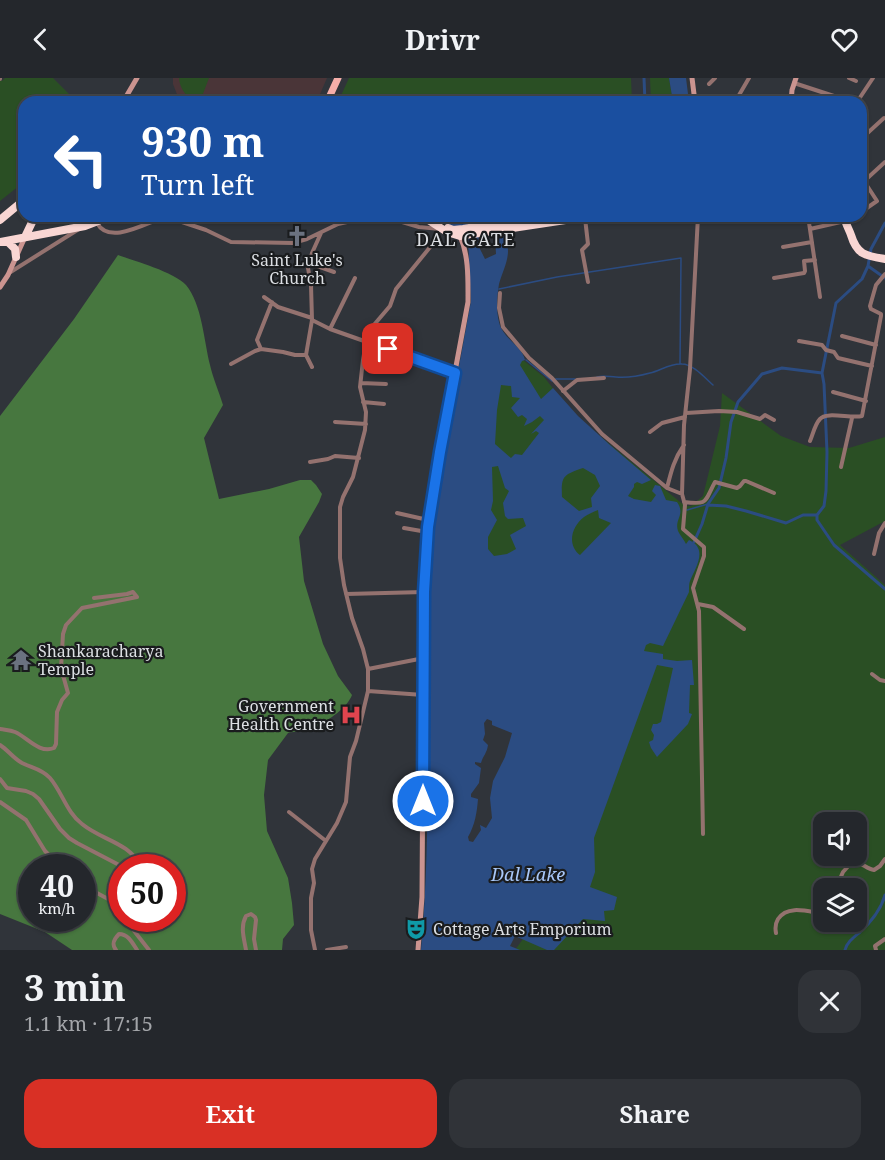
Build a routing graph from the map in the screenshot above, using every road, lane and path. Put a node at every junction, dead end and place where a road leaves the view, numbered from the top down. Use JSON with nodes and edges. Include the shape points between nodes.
{"nodes":[{"id":1,"x":136,"y":78,"type":"edge"},
{"id":2,"x":338,"y":78,"type":"edge"},
{"id":3,"x":343,"y":78,"type":"edge"},
{"id":4,"x":692,"y":78,"type":"edge"},
{"id":5,"x":715,"y":78,"type":"edge"},
{"id":6,"x":749,"y":78,"type":"edge"},
{"id":7,"x":849,"y":78,"type":"edge"},
{"id":8,"x":873,"y":78,"type":"edge"},
{"id":9,"x":795,"y":80,"type":"edge"},
{"id":10,"x":856,"y":81,"type":"dead end"},
{"id":11,"x":709,"y":84,"type":"dead end"},
{"id":12,"x":126,"y":96,"type":"edge"},
{"id":13,"x":330,"y":96,"type":"edge"},
{"id":14,"x":335,"y":96,"type":"edge"},
{"id":15,"x":694,"y":96,"type":"edge"},
{"id":16,"x":738,"y":96,"type":"edge"},
{"id":17,"x":792,"y":96,"type":"edge"},
{"id":18,"x":835,"y":96,"type":"edge"},
{"id":19,"x":861,"y":96,"type":"edge"},
{"id":20,"x":884,"y":118,"type":"edge"},
{"id":21,"x":867,"y":134,"type":"edge"},
{"id":22,"x":885,"y":162,"type":"edge"},
{"id":23,"x":867,"y":178,"type":"edge"},
{"id":24,"x":867,"y":187,"type":"edge"},
{"id":25,"x":18,"y":205,"type":"edge"},
{"id":26,"x":867,"y":208,"type":"edge"},
{"id":27,"x":0,"y":220,"type":"edge"},
{"id":28,"x":32,"y":222,"type":"edge"},
{"id":29,"x":33,"y":222,"type":"edge"},
{"id":30,"x":97,"y":222,"type":"joint"},
{"id":31,"x":150,"y":222,"type":"edge"},
{"id":32,"x":182,"y":222,"type":"edge"},
{"id":33,"x":347,"y":222,"type":"edge"},
{"id":34,"x":401,"y":222,"type":"edge"},
{"id":35,"x":431,"y":222,"type":"edge"},
{"id":36,"x":438,"y":222,"type":"edge"},
{"id":37,"x":531,"y":222,"type":"edge"},
{"id":38,"x":588,"y":222,"type":"edge"},
{"id":39,"x":698,"y":222,"type":"edge"},
{"id":40,"x":809,"y":222,"type":"edge"},
{"id":41,"x":832,"y":222,"type":"edge"},
{"id":42,"x":846,"y":222,"type":"edge"},
{"id":43,"x":85,"y":226,"type":"junction"},
{"id":44,"x":442,"y":229,"type":"junction"},
{"id":45,"x":810,"y":229,"type":"junction"},
{"id":46,"x":321,"y":232,"type":"junction"},
{"id":47,"x":463,"y":233,"type":"junction"},
{"id":48,"x":43,"y":234,"type":"junction"},
{"id":49,"x":25,"y":237,"type":"junction"},
{"id":50,"x":4,"y":242,"type":"edge"},
{"id":51,"x":812,"y":242,"type":"junction"},
{"id":52,"x":431,"y":246,"type":"dead end"},
{"id":53,"x":783,"y":247,"type":"dead end"},
{"id":54,"x":16,"y":257,"type":"junction"},
{"id":55,"x":885,"y":257,"type":"edge"},
{"id":56,"x":815,"y":260,"type":"junction"},
{"id":57,"x":309,"y":263,"type":"junction"},
{"id":58,"x":334,"y":272,"type":"dead end"},
{"id":59,"x":8,"y":275,"type":"junction"},
{"id":60,"x":883,"y":275,"type":"edge"},
{"id":61,"x":355,"y":278,"type":"dead end"},
{"id":62,"x":774,"y":278,"type":"dead end"},
{"id":63,"x":588,"y":282,"type":"dead end"},
{"id":64,"x":0,"y":287,"type":"edge"},
{"id":65,"x":500,"y":293,"type":"dead end"},
{"id":66,"x":264,"y":297,"type":"dead end"},
{"id":67,"x":820,"y":297,"type":"dead end"},
{"id":68,"x":272,"y":302,"type":"junction"},
{"id":69,"x":879,"y":313,"type":"junction"},
{"id":70,"x":885,"y":314,"type":"edge"},
{"id":71,"x":312,"y":319,"type":"junction"},
{"id":72,"x":330,"y":329,"type":"junction"},
{"id":73,"x":842,"y":336,"type":"dead end"},
{"id":74,"x":799,"y":341,"type":"dead end"},
{"id":75,"x":366,"y":342,"type":"junction"},
{"id":76,"x":876,"y":345,"type":"junction"},
{"id":77,"x":261,"y":349,"type":"junction"},
{"id":78,"x":306,"y":355,"type":"junction"},
{"id":79,"x":363,"y":360,"type":"junction"},
{"id":80,"x":377,"y":363,"type":"dead end"},
{"id":81,"x":231,"y":364,"type":"dead end"},
{"id":82,"x":872,"y":366,"type":"junction"},
{"id":83,"x":312,"y":367,"type":"dead end"},
{"id":84,"x":455,"y":373,"type":"junction"},
{"id":85,"x":604,"y":378,"type":"dead end"},
{"id":86,"x":361,"y":383,"type":"junction"},
{"id":87,"x":386,"y":384,"type":"dead end"},
{"id":88,"x":563,"y":391,"type":"junction"},
{"id":89,"x":833,"y":392,"type":"dead end"},
{"id":90,"x":866,"y":401,"type":"junction"},
{"id":91,"x":363,"y":402,"type":"junction"},
{"id":92,"x":384,"y":404,"type":"dead end"},
{"id":93,"x":685,"y":415,"type":"junction"},
{"id":94,"x":852,"y":418,"type":"junction"},
{"id":95,"x":774,"y":420,"type":"dead end"},
{"id":96,"x":334,"y":422,"type":"dead end"},
{"id":97,"x":366,"y":424,"type":"junction"},
{"id":98,"x":650,"y":432,"type":"dead end"},
{"id":99,"x":810,"y":441,"type":"dead end"},
{"id":100,"x":684,"y":444,"type":"junction"},
{"id":101,"x":358,"y":458,"type":"junction"},
{"id":102,"x":310,"y":462,"type":"dead end"},
{"id":103,"x":841,"y":467,"type":"dead end"},
{"id":104,"x":667,"y":488,"type":"junction"},
{"id":105,"x":774,"y":493,"type":"dead end"},
{"id":106,"x":682,"y":494,"type":"junction"},
{"id":107,"x":684,"y":504,"type":"junction"},
{"id":108,"x":398,"y":513,"type":"dead end"},
{"id":109,"x":429,"y":520,"type":"junction"},
{"id":110,"x":885,"y":523,"type":"edge"},
{"id":111,"x":404,"y":528,"type":"dead end"},
{"id":112,"x":883,"y":531,"type":"edge"},
{"id":113,"x":427,"y":532,"type":"junction"},
{"id":114,"x":874,"y":554,"type":"dead end"},
{"id":115,"x":424,"y":592,"type":"junction"},
{"id":116,"x":346,"y":594,"type":"junction"},
{"id":117,"x":94,"y":598,"type":"dead end"},
{"id":118,"x":698,"y":604,"type":"junction"},
{"id":119,"x":744,"y":629,"type":"dead end"},
{"id":120,"x":424,"y":658,"type":"junction"},
{"id":121,"x":368,"y":669,"type":"junction"},
{"id":122,"x":872,"y":674,"type":"dead end"},
{"id":123,"x":885,"y":681,"type":"edge"},
{"id":124,"x":368,"y":691,"type":"junction"},
{"id":125,"x":423,"y":695,"type":"junction"},
{"id":126,"x":0,"y":729,"type":"edge"},
{"id":127,"x":0,"y":745,"type":"edge"},
{"id":128,"x":0,"y":779,"type":"edge"},
{"id":129,"x":0,"y":802,"type":"edge"},
{"id":130,"x":289,"y":812,"type":"dead end"},
{"id":131,"x":703,"y":834,"type":"dead end"},
{"id":132,"x":326,"y":841,"type":"junction"},
{"id":133,"x":48,"y":854,"type":"edge"},
{"id":134,"x":133,"y":854,"type":"edge"},
{"id":135,"x":108,"y":859,"type":"edge"},
{"id":136,"x":885,"y":859,"type":"edge"},
{"id":137,"x":840,"y":878,"type":"edge"},
{"id":138,"x":813,"y":912,"type":"edge"},
{"id":139,"x":135,"y":932,"type":"edge"},
{"id":140,"x":776,"y":933,"type":"dead end"},
{"id":141,"x":885,"y":939,"type":"edge"},
{"id":142,"x":346,"y":946,"type":"dead end"},
{"id":143,"x":876,"y":949,"type":"edge"},
{"id":144,"x":116,"y":950,"type":"edge"},
{"id":145,"x":137,"y":950,"type":"edge"},
{"id":146,"x":149,"y":950,"type":"edge"},
{"id":147,"x":246,"y":950,"type":"edge"},
{"id":148,"x":256,"y":950,"type":"edge"},
{"id":149,"x":315,"y":950,"type":"edge"},
{"id":150,"x":327,"y":950,"type":"edge"},
{"id":151,"x":418,"y":950,"type":"edge"}],
"edges":[{"from":1,"to":12,"type":"main road"},
{"from":2,"to":13,"type":"main road"},
{"from":3,"to":14,"type":"main road"},
{"from":4,"to":15,"type":"main road"},
{"from":5,"to":11,"type":"street"},
{"from":6,"to":16,"type":"street"},
{"from":7,"to":10,"type":"street"},
{"from":8,"to":19,"type":"street"},
{"from":9,"to":17,"type":"main road"},
{"from":9,"to":18,"type":"street"},
{"from":20,"to":21,"type":"street"},
{"from":22,"to":23,"type":"street"},
{"from":24,"to":26,"type":"street","via":[[877,201]]},
{"from":25,"to":27,"type":"highway"},
{"from":28,"to":49,"type":"highway"},
{"from":29,"to":48,"type":"highway","via":[[35,230]]},
{"from":30,"to":31,"type":"street","via":[[102,229],[115,234]]},
{"from":30,"to":43,"type":"highway"},
{"from":32,"to":46,"type":"street","via":[[231,242],[297,242]]},
{"from":33,"to":46,"type":"street"},
{"from":34,"to":44,"type":"street"},
{"from":35,"to":44,"type":"highway"},
{"from":36,"to":47,"type":"highway"},
{"from":37,"to":47,"type":"highway"},
{"from":38,"to":63,"type":"street","via":[[588,244],[582,250]]},
{"from":39,"to":93,"type":"street"},
{"from":40,"to":45,"type":"street"},
{"from":41,"to":45,"type":"street"},
{"from":42,"to":55,"type":"highway","via":[[855,247]]},
{"from":43,"to":48,"type":"highway"},
{"from":43,"to":59,"type":"street"},
{"from":44,"to":47,"type":"highway"},
{"from":45,"to":51,"type":"street"},
{"from":46,"to":57,"type":"street"},
{"from":47,"to":84,"type":"main road","via":[[468,302]]},
{"from":48,"to":49,"type":"highway"},
{"from":49,"to":50,"type":"highway"},
{"from":49,"to":54,"type":"main road"},
{"from":50,"to":54,"type":"highway","via":[[15,249]]},
{"from":51,"to":53,"type":"street"},
{"from":51,"to":56,"type":"street"},
{"from":52,"to":75,"type":"street","via":[[396,288],[390,306],[373,326]]},
{"from":54,"to":59,"type":"main road"},
{"from":56,"to":62,"type":"street","via":[[804,261],[804,273]]},
{"from":56,"to":67,"type":"street"},
{"from":57,"to":58,"type":"street"},
{"from":57,"to":71,"type":"street"},
{"from":59,"to":64,"type":"main road"},
{"from":60,"to":69,"type":"street","via":[[870,308]]},
{"from":61,"to":72,"type":"street"},
{"from":65,"to":88,"type":"street","via":[[501,323],[505,330]]},
{"from":66,"to":68,"type":"street"},
{"from":68,"to":71,"type":"street"},
{"from":68,"to":77,"type":"street","via":[[257,340]]},
{"from":69,"to":70,"type":"street"},
{"from":69,"to":76,"type":"street"},
{"from":71,"to":72,"type":"street"},
{"from":71,"to":78,"type":"street"},
{"from":72,"to":75,"type":"street"},
{"from":73,"to":76,"type":"street"},
{"from":74,"to":82,"type":"street","via":[[820,345],[838,358]]},
{"from":75,"to":79,"type":"street"},
{"from":75,"to":84,"type":"street"},
{"from":76,"to":82,"type":"street"},
{"from":77,"to":78,"type":"street"},
{"from":77,"to":81,"type":"street"},
{"from":78,"to":83,"type":"street"},
{"from":79,"to":80,"type":"street"},
{"from":79,"to":86,"type":"street"},
{"from":82,"to":90,"type":"street"},
{"from":84,"to":109,"type":"main road"},
{"from":85,"to":88,"type":"street","via":[[577,380]]},
{"from":86,"to":87,"type":"street"},
{"from":86,"to":91,"type":"street"},
{"from":88,"to":104,"type":"street","via":[[602,434]]},
{"from":89,"to":90,"type":"street"},
{"from":90,"to":94,"type":"street","via":[[862,416]]},
{"from":91,"to":92,"type":"street"},
{"from":91,"to":97,"type":"street"},
{"from":93,"to":95,"type":"street","via":[[737,411]]},
{"from":93,"to":98,"type":"street"},
{"from":93,"to":100,"type":"street"},
{"from":94,"to":99,"type":"street","via":[[824,416]]},
{"from":94,"to":103,"type":"street"},
{"from":96,"to":97,"type":"street"},
{"from":97,"to":101,"type":"street"},
{"from":100,"to":104,"type":"street","via":[[673,462]]},
{"from":100,"to":106,"type":"street"},
{"from":101,"to":102,"type":"street","via":[[335,456]]},
{"from":101,"to":116,"type":"street","via":[[340,507],[340,558]]},
{"from":104,"to":106,"type":"street"},
{"from":105,"to":107,"type":"street","via":[[746,481],[738,488],[715,482],[703,503]]},
{"from":106,"to":107,"type":"street"},
{"from":107,"to":118,"type":"street","via":[[683,529],[705,550],[693,588]]},
{"from":108,"to":109,"type":"street"},
{"from":109,"to":113,"type":"main road"},
{"from":110,"to":112,"type":"street"},
{"from":111,"to":113,"type":"street"},
{"from":112,"to":114,"type":"street"},
{"from":113,"to":115,"type":"main road"},
{"from":115,"to":116,"type":"street"},
{"from":115,"to":120,"type":"main road"},
{"from":116,"to":121,"type":"street"},
{"from":117,"to":126,"type":"street","via":[[133,592],[136,597],[82,608],[66,625],[61,668],[68,693],[58,707],[54,748],[37,746],[16,732]]},
{"from":118,"to":119,"type":"street","via":[[713,606]]},
{"from":118,"to":131,"type":"street"},
{"from":120,"to":121,"type":"street"},
{"from":120,"to":125,"type":"main road"},
{"from":121,"to":124,"type":"street"},
{"from":122,"to":123,"type":"street"},
{"from":124,"to":125,"type":"street"},
{"from":124,"to":132,"type":"street","via":[[350,758],[346,802]]},
{"from":125,"to":151,"type":"main road"},
{"from":127,"to":134,"type":"street","via":[[22,763],[49,776],[74,818]]},
{"from":128,"to":135,"type":"street","via":[[8,788],[33,794],[69,838]]},
{"from":129,"to":133,"type":"street","via":[[26,820]]},
{"from":130,"to":132,"type":"street"},
{"from":132,"to":149,"type":"street","via":[[312,870],[311,930]]},
{"from":136,"to":137,"type":"street","via":[[874,870],[852,862]]},
{"from":138,"to":140,"type":"street","via":[[784,913],[777,920]]},
{"from":139,"to":146,"type":"street"},
{"from":141,"to":143,"type":"street"},
{"from":142,"to":150,"type":"street"},
{"from":144,"to":145,"type":"street","via":[[113,944],[118,934],[130,938]]},
{"from":147,"to":148,"type":"street","via":[[243,921],[251,914],[256,920]]}]}
